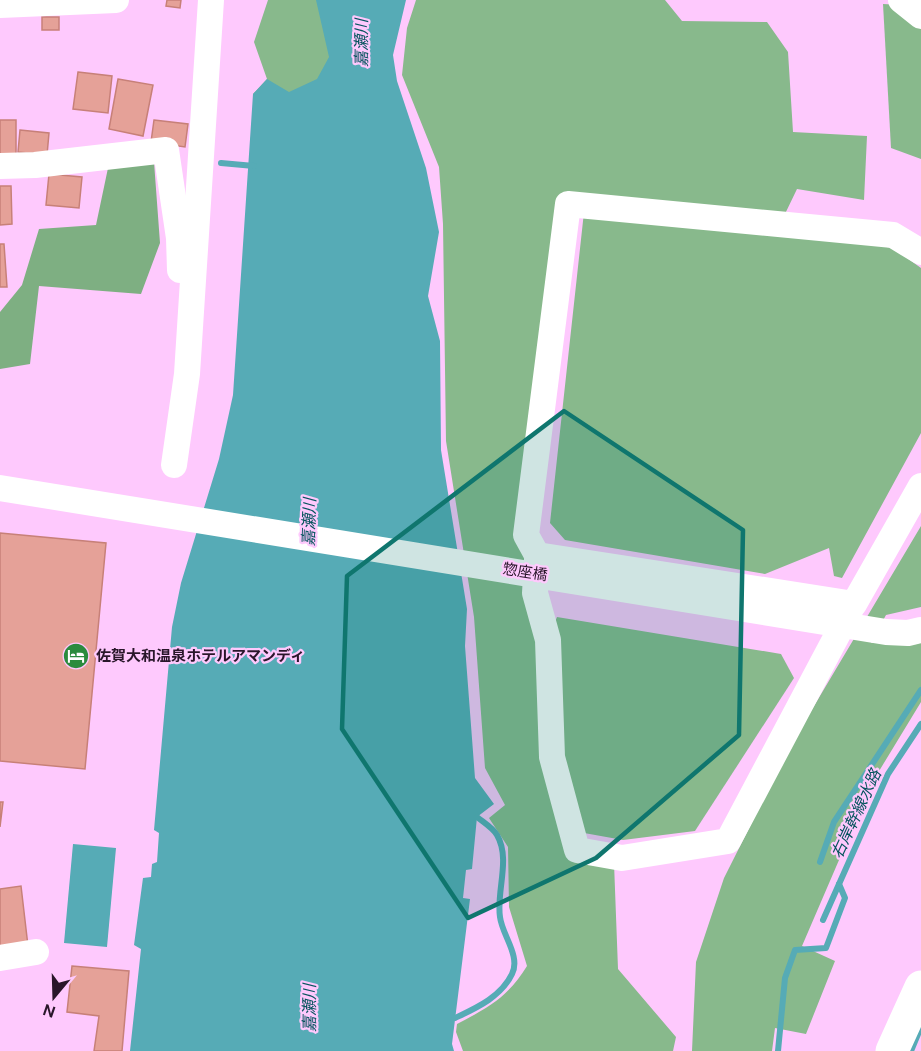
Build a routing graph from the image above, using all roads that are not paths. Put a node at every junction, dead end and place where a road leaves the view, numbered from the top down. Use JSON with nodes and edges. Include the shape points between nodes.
{"nodes":[{"id":1,"x":116,"y":0,"type":"edge"},
{"id":2,"x":211,"y":0,"type":"edge"},
{"id":3,"x":901,"y":0,"type":"edge"},
{"id":4,"x":0,"y":5,"type":"edge"},
{"id":5,"x":921,"y":16,"type":"edge"},
{"id":6,"x":0,"y":166,"type":"edge"},
{"id":7,"x":921,"y":252,"type":"edge"},
{"id":8,"x":192,"y":292,"type":"junction"},
{"id":9,"x":174,"y":465,"type":"dead end"},
{"id":10,"x":921,"y":486,"type":"edge"},
{"id":11,"x":0,"y":488,"type":"edge"},
{"id":12,"x":537,"y":555,"type":"junction"},
{"id":13,"x":854,"y":604,"type":"junction"},
{"id":14,"x":921,"y":630,"type":"edge"},
{"id":15,"x":36,"y":952,"type":"dead end"},
{"id":16,"x":0,"y":958,"type":"edge"},
{"id":17,"x":921,"y":987,"type":"edge"},
{"id":18,"x":892,"y":1051,"type":"edge"}],
"edges":[{"from":1,"to":4,"type":"street"},
{"from":2,"to":8,"type":"street"},
{"from":3,"to":5,"type":"street"},
{"from":6,"to":8,"type":"street","via":[[166,150],[179,238],[181,283]]},
{"from":7,"to":12,"type":"street","via":[[893,235],[568,204],[526,535]]},
{"from":8,"to":9,"type":"street","via":[[187,374]]},
{"from":10,"to":13,"type":"street"},
{"from":11,"to":14,"type":"street","name":"惣座橋","via":[[886,632]]},
{"from":12,"to":13,"type":"street"},
{"from":12,"to":13,"type":"street","via":[[535,593],[548,640],[552,757],[577,850],[622,858],[728,841]]},
{"from":15,"to":16,"type":"street"},
{"from":17,"to":18,"type":"main road"}]}
